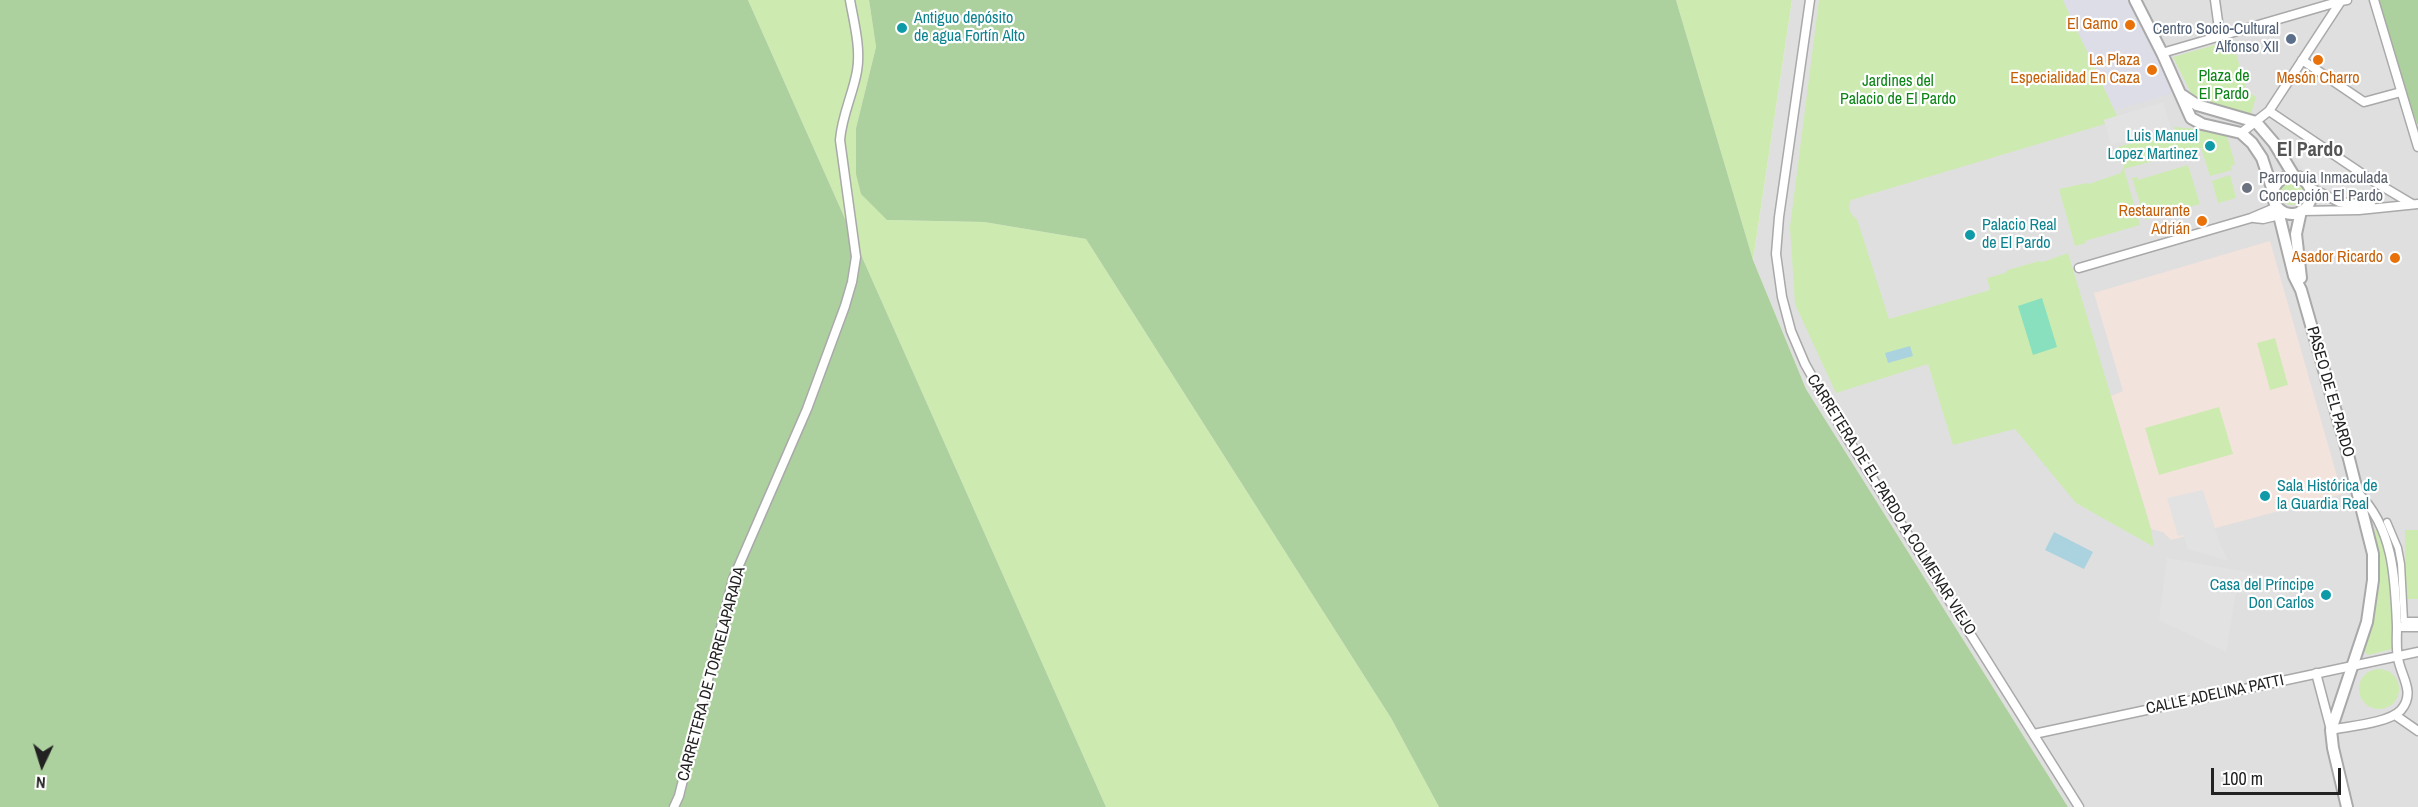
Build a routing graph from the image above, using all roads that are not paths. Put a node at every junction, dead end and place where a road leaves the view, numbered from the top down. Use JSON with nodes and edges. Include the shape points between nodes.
{"nodes":[{"id":1,"x":850,"y":0,"type":"edge"},
{"id":2,"x":1810,"y":0,"type":"edge"},
{"id":3,"x":2136,"y":0,"type":"edge"},
{"id":4,"x":2215,"y":0,"type":"edge"},
{"id":5,"x":2373,"y":0,"type":"edge"},
{"id":6,"x":2344,"y":1,"type":"edge"},
{"id":7,"x":2220,"y":36,"type":"junction"},
{"id":8,"x":2162,"y":53,"type":"junction"},
{"id":9,"x":2302,"y":60,"type":"junction"},
{"id":10,"x":2402,"y":92,"type":"junction"},
{"id":11,"x":2181,"y":94,"type":"junction"},
{"id":12,"x":2196,"y":105,"type":"junction"},
{"id":13,"x":2184,"y":106,"type":"junction"},
{"id":14,"x":2269,"y":111,"type":"junction"},
{"id":15,"x":2256,"y":122,"type":"junction"},
{"id":16,"x":2241,"y":133,"type":"junction"},
{"id":17,"x":2418,"y":147,"type":"edge"},
{"id":18,"x":2294,"y":176,"type":"junction"},
{"id":19,"x":2309,"y":187,"type":"junction"},
{"id":20,"x":2273,"y":191,"type":"junction"},
{"id":21,"x":2415,"y":204,"type":"edge"},
{"id":22,"x":2392,"y":206,"type":"junction"},
{"id":23,"x":2301,"y":211,"type":"junction"},
{"id":24,"x":2281,"y":212,"type":"junction"},
{"id":25,"x":2079,"y":268,"type":"dead end"},
{"id":26,"x":2301,"y":290,"type":"junction"},
{"id":27,"x":2358,"y":493,"type":"junction"},
{"id":28,"x":2387,"y":522,"type":"dead end"},
{"id":29,"x":2418,"y":621,"type":"edge"},
{"id":30,"x":2397,"y":627,"type":"junction"},
{"id":31,"x":2418,"y":627,"type":"edge"},
{"id":32,"x":2418,"y":652,"type":"edge"},
{"id":33,"x":2397,"y":657,"type":"junction"},
{"id":34,"x":2387,"y":659,"type":"junction"},
{"id":35,"x":2353,"y":665,"type":"junction"},
{"id":36,"x":2401,"y":671,"type":"junction"},
{"id":37,"x":2316,"y":673,"type":"junction"},
{"id":38,"x":2395,"y":715,"type":"junction"},
{"id":39,"x":2331,"y":730,"type":"junction"},
{"id":40,"x":2418,"y":731,"type":"edge"},
{"id":41,"x":2034,"y":734,"type":"junction"},
{"id":42,"x":674,"y":807,"type":"edge"},
{"id":43,"x":2079,"y":807,"type":"edge"},
{"id":44,"x":2347,"y":807,"type":"edge"}],
"edges":[{"from":1,"to":42,"type":"street","name":"CARRETERA DE TORRELAPARADA","via":[[857,71],[840,146],[856,257],[854,271],[807,409],[733,579]]},
{"from":2,"to":41,"type":"street","name":"CARRETERA DE EL PARDO A COLMENAR VIEJO","via":[[1776,254],[1791,331],[1844,433]]},
{"from":3,"to":8,"type":"street"},
{"from":4,"to":7,"type":"street"},
{"from":5,"to":10,"type":"street"},
{"from":6,"to":7,"type":"street"},
{"from":6,"to":9,"type":"street"},
{"from":7,"to":8,"type":"street"},
{"from":8,"to":11,"type":"street"},
{"from":9,"to":10,"type":"street","via":[[2364,102]]},
{"from":9,"to":14,"type":"street"},
{"from":10,"to":17,"type":"street"},
{"from":11,"to":12,"type":"street"},
{"from":11,"to":13,"type":"street"},
{"from":12,"to":13,"type":"street"},
{"from":12,"to":15,"type":"street"},
{"from":13,"to":16,"type":"street","via":[[2191,118],[2202,124]]},
{"from":14,"to":15,"type":"street"},
{"from":14,"to":21,"type":"street","via":[[2370,179]]},
{"from":15,"to":16,"type":"street"},
{"from":15,"to":18,"type":"street"},
{"from":16,"to":20,"type":"street","via":[[2262,158]]},
{"from":18,"to":19,"type":"street"},
{"from":18,"to":20,"type":"street","via":[[2282,178]]},
{"from":19,"to":22,"type":"street","via":[[2339,201]]},
{"from":19,"to":23,"type":"street","via":[[2310,199]]},
{"from":20,"to":24,"type":"street"},
{"from":21,"to":22,"type":"street"},
{"from":22,"to":23,"type":"street"},
{"from":23,"to":24,"type":"street"},
{"from":23,"to":26,"type":"street","name":"PASEO DE EL PARDO","via":[[2296,234]]},
{"from":24,"to":25,"type":"street"},
{"from":24,"to":26,"type":"street","name":"PASEO DE EL PARDO","via":[[2294,276]]},
{"from":26,"to":27,"type":"street","name":"PASEO DE EL PARDO"},
{"from":27,"to":30,"type":"street","name":"PASEO DE EL PARDO","via":[[2373,508],[2394,564]]},
{"from":27,"to":35,"type":"street","name":"PASEO DE EL PARDO","via":[[2373,555],[2373,580],[2367,622]]},
{"from":28,"to":29,"type":"street","via":[[2398,548],[2404,621]]},
{"from":30,"to":31,"type":"street"},
{"from":30,"to":33,"type":"street","name":"PASEO DE EL PARDO"},
{"from":32,"to":33,"type":"street","name":"CALLE ADELINA PATTI"},
{"from":33,"to":34,"type":"street","name":"CALLE ADELINA PATTI"},
{"from":33,"to":36,"type":"street","name":"PASEO DE EL PARDO"},
{"from":34,"to":35,"type":"street","name":"CALLE ADELINA PATTI"},
{"from":34,"to":36,"type":"street"},
{"from":35,"to":37,"type":"street","name":"CALLE ADELINA PATTI"},
{"from":35,"to":39,"type":"street","name":"PASEO DE EL PARDO"},
{"from":36,"to":38,"type":"street","name":"PASEO DE EL PARDO","via":[[2408,689],[2403,708]]},
{"from":37,"to":39,"type":"street","name":"PASEO DE EL PARDO"},
{"from":37,"to":41,"type":"street","name":"CALLE ADELINA PATTI"},
{"from":38,"to":39,"type":"street"},
{"from":38,"to":40,"type":"street"},
{"from":39,"to":44,"type":"street","name":"PASEO DE EL PARDO"},
{"from":41,"to":43,"type":"street","name":"CARRETERA DE EL PARDO A COLMENAR VIEJO"}]}
